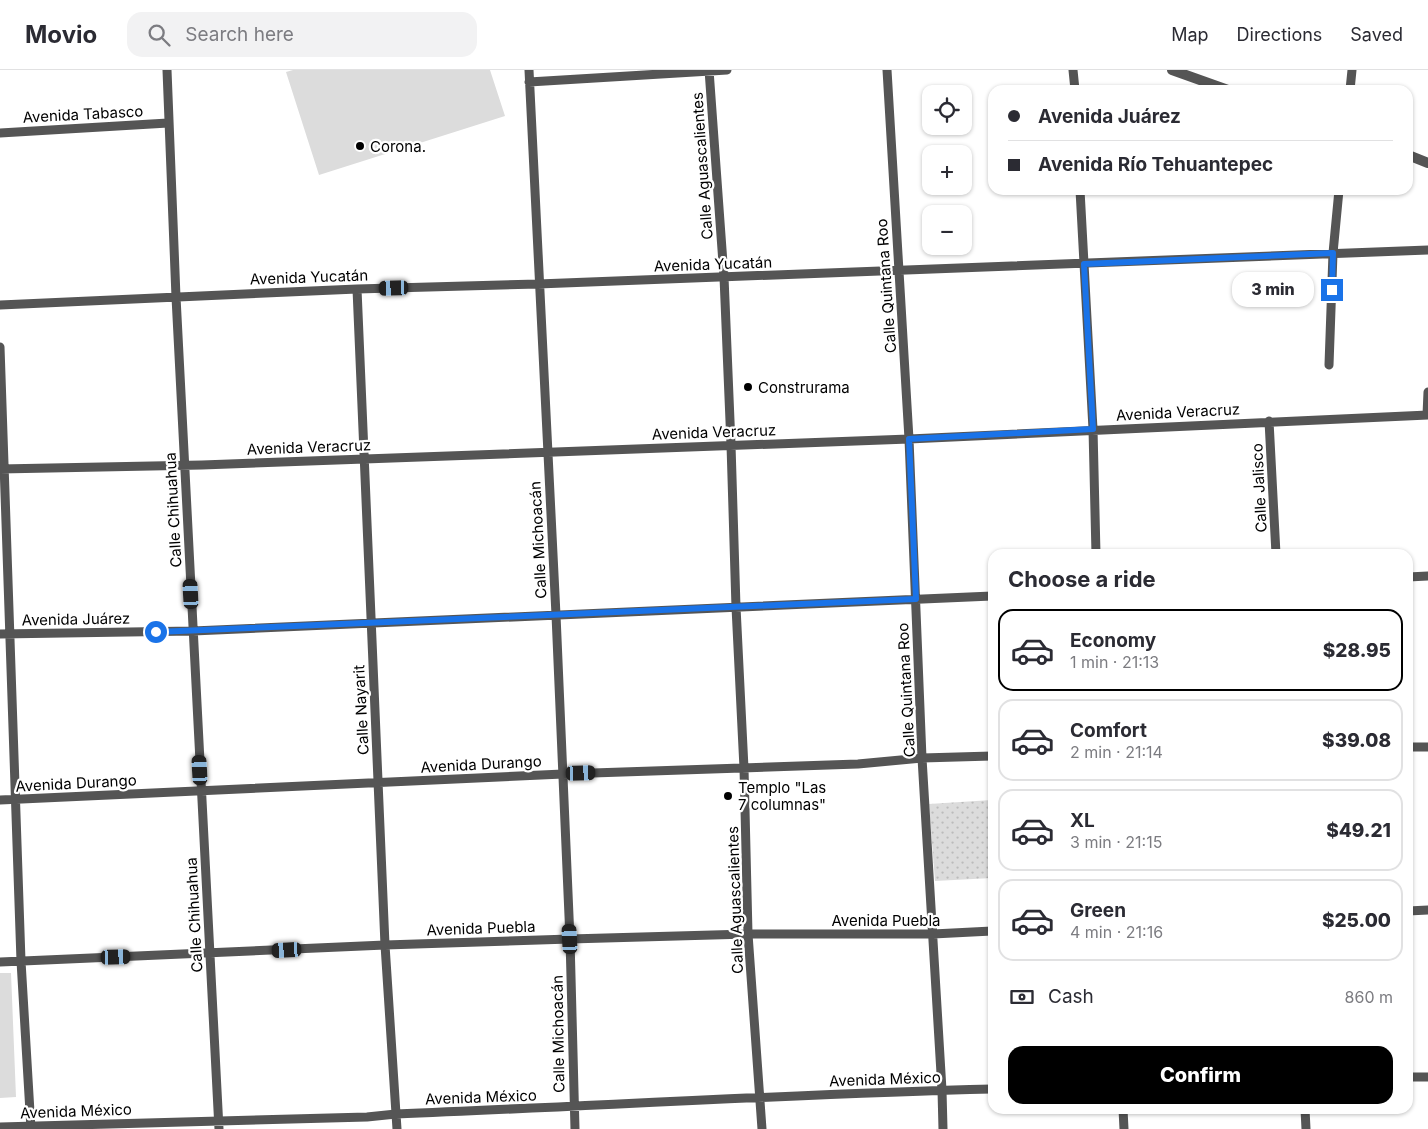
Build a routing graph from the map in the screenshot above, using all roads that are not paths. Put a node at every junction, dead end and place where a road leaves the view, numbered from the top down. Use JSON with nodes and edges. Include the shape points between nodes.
{"nodes":[{"id":1,"x":166,"y":70,"type":"edge"},
{"id":2,"x":529,"y":70,"type":"edge"},
{"id":3,"x":727,"y":70,"type":"edge"},
{"id":4,"x":887,"y":70,"type":"edge"},
{"id":5,"x":1074,"y":70,"type":"edge"},
{"id":6,"x":1172,"y":70,"type":"edge"},
{"id":7,"x":1352,"y":70,"type":"edge"},
{"id":8,"x":709,"y":71,"type":"edge"},
{"id":9,"x":529,"y":82,"type":"junction"},
{"id":10,"x":1075,"y":85,"type":"edge"},
{"id":11,"x":1214,"y":85,"type":"edge"},
{"id":12,"x":1350,"y":85,"type":"edge"},
{"id":13,"x":168,"y":123,"type":"junction"},
{"id":14,"x":0,"y":133,"type":"edge"},
{"id":15,"x":1413,"y":157,"type":"edge"},
{"id":16,"x":1428,"y":163,"type":"edge"},
{"id":17,"x":1080,"y":195,"type":"edge"},
{"id":18,"x":1339,"y":195,"type":"edge"},
{"id":19,"x":1428,"y":250,"type":"edge"},
{"id":20,"x":1333,"y":253,"type":"junction"},
{"id":21,"x":1084,"y":264,"type":"junction"},
{"id":22,"x":898,"y":271,"type":"junction"},
{"id":23,"x":724,"y":277,"type":"junction"},
{"id":24,"x":538,"y":284,"type":"junction"},
{"id":25,"x":357,"y":289,"type":"junction"},
{"id":26,"x":176,"y":297,"type":"junction"},
{"id":27,"x":0,"y":304,"type":"edge"},
{"id":28,"x":0,"y":347,"type":"edge"},
{"id":29,"x":1329,"y":365,"type":"dead end"},
{"id":30,"x":1428,"y":392,"type":"edge"},
{"id":31,"x":1427,"y":415,"type":"edge"},
{"id":32,"x":1269,"y":421,"type":"junction"},
{"id":33,"x":1093,"y":429,"type":"junction"},
{"id":34,"x":909,"y":439,"type":"junction"},
{"id":35,"x":731,"y":445,"type":"junction"},
{"id":36,"x":548,"y":452,"type":"junction"},
{"id":37,"x":366,"y":458,"type":"junction"},
{"id":38,"x":184,"y":465,"type":"junction"},
{"id":39,"x":2,"y":469,"type":"edge"},
{"id":40,"x":1096,"y":549,"type":"edge"},
{"id":41,"x":1276,"y":549,"type":"edge"},
{"id":42,"x":1428,"y":576,"type":"edge"},
{"id":43,"x":1413,"y":577,"type":"edge"},
{"id":44,"x":988,"y":596,"type":"edge"},
{"id":45,"x":916,"y":599,"type":"junction"},
{"id":46,"x":736,"y":607,"type":"junction"},
{"id":47,"x":556,"y":615,"type":"junction"},
{"id":48,"x":371,"y":623,"type":"junction"},
{"id":49,"x":193,"y":631,"type":"junction"},
{"id":50,"x":5,"y":634,"type":"edge"},
{"id":51,"x":1413,"y":747,"type":"edge"},
{"id":52,"x":1428,"y":747,"type":"edge"},
{"id":53,"x":988,"y":756,"type":"edge"},
{"id":54,"x":922,"y":758,"type":"junction"},
{"id":55,"x":744,"y":768,"type":"junction"},
{"id":56,"x":563,"y":774,"type":"junction"},
{"id":57,"x":378,"y":782,"type":"junction"},
{"id":58,"x":202,"y":790,"type":"junction"},
{"id":59,"x":0,"y":800,"type":"edge"},
{"id":60,"x":16,"y":800,"type":"junction"},
{"id":61,"x":1428,"y":910,"type":"edge"},
{"id":62,"x":1413,"y":911,"type":"edge"},
{"id":63,"x":988,"y":931,"type":"edge"},
{"id":64,"x":748,"y":934,"type":"junction"},
{"id":65,"x":933,"y":934,"type":"junction"},
{"id":66,"x":570,"y":939,"type":"junction"},
{"id":67,"x":385,"y":945,"type":"junction"},
{"id":68,"x":210,"y":954,"type":"junction"},
{"id":69,"x":21,"y":961,"type":"junction"},
{"id":70,"x":0,"y":962,"type":"edge"},
{"id":71,"x":1413,"y":1077,"type":"edge"},
{"id":72,"x":1428,"y":1077,"type":"edge"},
{"id":73,"x":988,"y":1089,"type":"edge"},
{"id":74,"x":942,"y":1090,"type":"junction"},
{"id":75,"x":760,"y":1097,"type":"junction"},
{"id":76,"x":573,"y":1107,"type":"junction"},
{"id":77,"x":396,"y":1114,"type":"junction"},
{"id":78,"x":1123,"y":1114,"type":"edge"},
{"id":79,"x":1305,"y":1114,"type":"edge"},
{"id":80,"x":219,"y":1125,"type":"edge"},
{"id":81,"x":0,"y":1128,"type":"edge"},
{"id":82,"x":30,"y":1128,"type":"edge"},
{"id":83,"x":397,"y":1129,"type":"edge"},
{"id":84,"x":574,"y":1129,"type":"edge"},
{"id":85,"x":762,"y":1129,"type":"edge"},
{"id":86,"x":943,"y":1129,"type":"edge"},
{"id":87,"x":1124,"y":1129,"type":"edge"},
{"id":88,"x":1306,"y":1129,"type":"edge"}],
"edges":[{"from":1,"to":13,"type":"street","name":"Calle Chihuahua"},
{"from":2,"to":9,"type":"street","name":"Calle Michoacán"},
{"from":3,"to":8,"type":"street"},
{"from":4,"to":22,"type":"street","name":"Calle Quintana Roo"},
{"from":5,"to":10,"type":"street"},
{"from":6,"to":11,"type":"street"},
{"from":7,"to":12,"type":"street"},
{"from":8,"to":9,"type":"street"},
{"from":8,"to":23,"type":"street","name":"Calle Aguascalientes"},
{"from":9,"to":24,"type":"street","name":"Calle Michoacán"},
{"from":13,"to":14,"type":"street","name":"Avenida Tabasco"},
{"from":13,"to":26,"type":"street","name":"Calle Chihuahua"},
{"from":15,"to":16,"type":"street"},
{"from":17,"to":21,"type":"street"},
{"from":18,"to":20,"type":"street"},
{"from":19,"to":20,"type":"street","name":"Avenida Yucatán"},
{"from":20,"to":21,"type":"street","name":"Avenida Yucatán"},
{"from":20,"to":29,"type":"street"},
{"from":21,"to":22,"type":"street","name":"Avenida Yucatán"},
{"from":21,"to":33,"type":"street"},
{"from":22,"to":23,"type":"street","name":"Avenida Yucatán"},
{"from":22,"to":34,"type":"street","name":"Calle Quintana Roo"},
{"from":23,"to":24,"type":"street","name":"Avenida Yucatán"},
{"from":23,"to":35,"type":"street","name":"Calle Aguascalientes"},
{"from":24,"to":25,"type":"street","name":"Avenida Yucatán"},
{"from":24,"to":36,"type":"street","name":"Calle Michoacán"},
{"from":25,"to":26,"type":"street","name":"Avenida Yucatán"},
{"from":25,"to":37,"type":"street","name":"Calle Nayarit"},
{"from":26,"to":27,"type":"street","name":"Avenida Yucatán"},
{"from":26,"to":38,"type":"street","name":"Calle Chihuahua"},
{"from":28,"to":39,"type":"street"},
{"from":30,"to":31,"type":"street"},
{"from":31,"to":32,"type":"street","name":"Avenida Veracruz"},
{"from":32,"to":33,"type":"street","name":"Avenida Veracruz"},
{"from":32,"to":41,"type":"street","name":"Calle Jalisco"},
{"from":33,"to":34,"type":"street","name":"Avenida Veracruz"},
{"from":33,"to":40,"type":"street"},
{"from":34,"to":35,"type":"street","name":"Avenida Veracruz"},
{"from":34,"to":45,"type":"street","name":"Calle Quintana Roo"},
{"from":35,"to":36,"type":"street","name":"Avenida Veracruz"},
{"from":35,"to":46,"type":"street","name":"Calle Aguascalientes"},
{"from":36,"to":37,"type":"street","name":"Avenida Veracruz"},
{"from":36,"to":47,"type":"street","name":"Calle Michoacán"},
{"from":37,"to":38,"type":"street","name":"Avenida Veracruz"},
{"from":37,"to":48,"type":"street","name":"Calle Nayarit"},
{"from":38,"to":39,"type":"street","name":"Avenida Veracruz"},
{"from":38,"to":49,"type":"street","name":"Calle Chihuahua"},
{"from":39,"to":50,"type":"street"},
{"from":42,"to":43,"type":"street"},
{"from":44,"to":45,"type":"street","name":"Avenida Juárez"},
{"from":45,"to":46,"type":"street","name":"Avenida Juárez"},
{"from":45,"to":54,"type":"street","name":"Calle Quintana Roo"},
{"from":46,"to":47,"type":"street","name":"Avenida Juárez"},
{"from":46,"to":55,"type":"street","name":"Calle Aguascalientes"},
{"from":47,"to":48,"type":"street","name":"Avenida Juárez"},
{"from":47,"to":56,"type":"street","name":"Calle Michoacán"},
{"from":48,"to":49,"type":"street","name":"Avenida Juárez"},
{"from":48,"to":57,"type":"street","name":"Calle Nayarit"},
{"from":49,"to":50,"type":"street","name":"Avenida Juárez"},
{"from":49,"to":58,"type":"street","name":"Calle Chihuahua"},
{"from":50,"to":60,"type":"street"},
{"from":51,"to":52,"type":"street"},
{"from":53,"to":54,"type":"street","name":"Avenida Durango"},
{"from":54,"to":55,"type":"street","name":"Avenida Durango"},
{"from":54,"to":65,"type":"street","name":"Calle Quintana Roo"},
{"from":55,"to":56,"type":"street","name":"Avenida Durango"},
{"from":55,"to":64,"type":"street","name":"Calle Aguascalientes"},
{"from":56,"to":57,"type":"street","name":"Avenida Durango"},
{"from":56,"to":66,"type":"street","name":"Calle Michoacán"},
{"from":57,"to":58,"type":"street","name":"Avenida Durango"},
{"from":57,"to":67,"type":"street","name":"Calle Nayarit"},
{"from":58,"to":60,"type":"street","name":"Avenida Durango"},
{"from":58,"to":68,"type":"street","name":"Calle Chihuahua"},
{"from":59,"to":60,"type":"street","name":"Avenida Durango"},
{"from":60,"to":69,"type":"street"},
{"from":61,"to":62,"type":"street"},
{"from":63,"to":65,"type":"street","name":"Avenida Puebla"},
{"from":64,"to":65,"type":"street","name":"Avenida Puebla"},
{"from":64,"to":66,"type":"street","name":"Avenida Puebla"},
{"from":64,"to":75,"type":"street","name":"Calle Aguascalientes"},
{"from":65,"to":74,"type":"street","name":"Calle Quintana Roo"},
{"from":66,"to":67,"type":"street","name":"Avenida Puebla"},
{"from":66,"to":76,"type":"street","name":"Calle Michoacán"},
{"from":67,"to":68,"type":"street","name":"Avenida Puebla"},
{"from":67,"to":77,"type":"street","name":"Calle Nayarit"},
{"from":68,"to":69,"type":"street","name":"Avenida Puebla"},
{"from":68,"to":80,"type":"street","name":"Calle Chihuahua"},
{"from":69,"to":70,"type":"street","name":"Avenida Puebla"},
{"from":69,"to":82,"type":"street"},
{"from":71,"to":72,"type":"street"},
{"from":73,"to":74,"type":"street","name":"Avenida México"},
{"from":74,"to":75,"type":"street","name":"Avenida México"},
{"from":74,"to":86,"type":"street","name":"Calle Quintana Roo"},
{"from":75,"to":76,"type":"street","name":"Avenida México"},
{"from":75,"to":85,"type":"street","name":"Calle Aguascalientes"},
{"from":76,"to":77,"type":"street","name":"Avenida México"},
{"from":76,"to":84,"type":"street","name":"Calle Michoacán"},
{"from":77,"to":80,"type":"street","name":"Avenida México"},
{"from":77,"to":83,"type":"street","name":"Calle Nayarit"},
{"from":78,"to":87,"type":"street"},
{"from":79,"to":88,"type":"street"},
{"from":80,"to":82,"type":"street","name":"Avenida México"},
{"from":81,"to":82,"type":"street","name":"Avenida México"}]}
